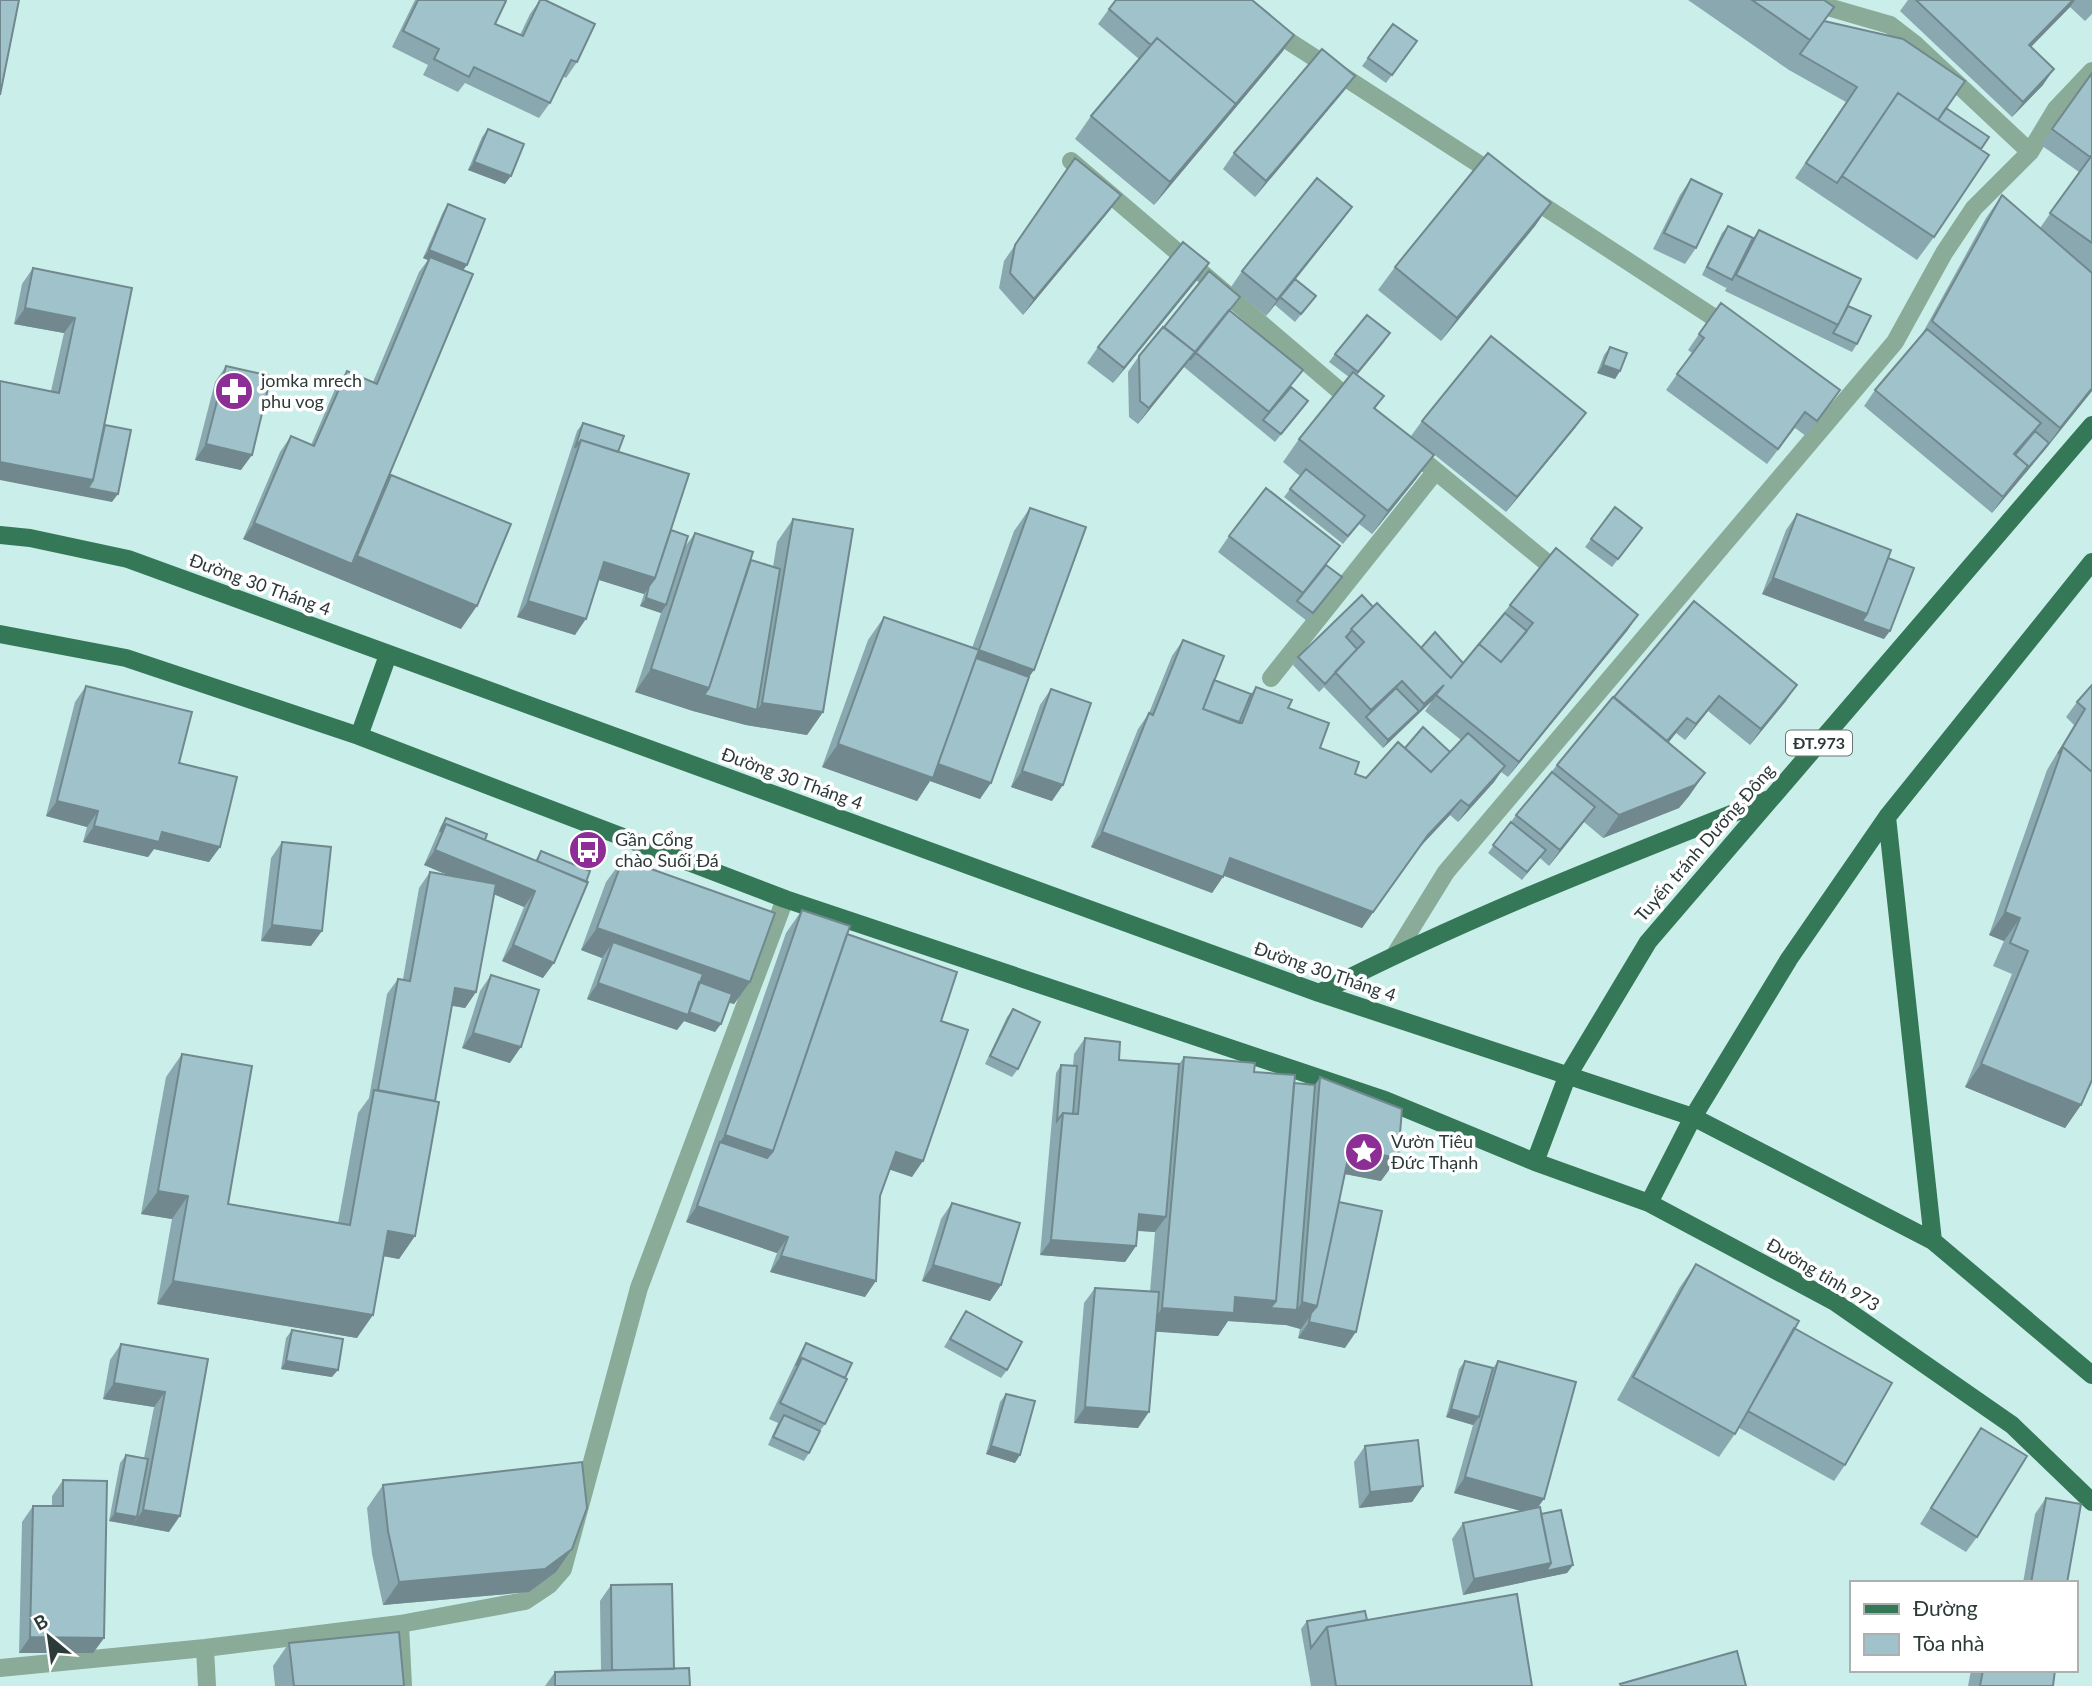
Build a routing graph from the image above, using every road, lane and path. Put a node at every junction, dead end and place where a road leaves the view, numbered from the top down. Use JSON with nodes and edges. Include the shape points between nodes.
{"nodes":[{"id":1,"x":1804,"y":0,"type":"edge"},
{"id":2,"x":1261,"y":23,"type":"edge"},
{"id":3,"x":2092,"y":71,"type":"edge"},
{"id":4,"x":2030,"y":152,"type":"junction"},
{"id":5,"x":1071,"y":161,"type":"edge"},
{"id":6,"x":1750,"y":341,"type":"edge"},
{"id":7,"x":1373,"y":419,"type":"edge"},
{"id":8,"x":2092,"y":425,"type":"edge"},
{"id":9,"x":1394,"y":437,"type":"edge"},
{"id":10,"x":1435,"y":472,"type":"junction"},
{"id":11,"x":0,"y":534,"type":"edge"},
{"id":12,"x":2092,"y":562,"type":"edge"},
{"id":13,"x":1580,"y":590,"type":"edge"},
{"id":14,"x":0,"y":634,"type":"edge"},
{"id":15,"x":388,"y":655,"type":"junction"},
{"id":16,"x":1271,"y":678,"type":"dead end"},
{"id":17,"x":359,"y":736,"type":"junction"},
{"id":18,"x":1773,"y":798,"type":"junction"},
{"id":19,"x":1887,"y":817,"type":"junction"},
{"id":20,"x":785,"y":899,"type":"junction"},
{"id":21,"x":1396,"y":953,"type":"junction"},
{"id":22,"x":1320,"y":993,"type":"junction"},
{"id":23,"x":1567,"y":1077,"type":"junction"},
{"id":24,"x":1693,"y":1117,"type":"junction"},
{"id":25,"x":1535,"y":1162,"type":"junction"},
{"id":26,"x":1649,"y":1203,"type":"junction"},
{"id":27,"x":1933,"y":1241,"type":"junction"},
{"id":28,"x":2092,"y":1375,"type":"edge"},
{"id":29,"x":2092,"y":1502,"type":"edge"},
{"id":30,"x":400,"y":1624,"type":"junction"},
{"id":31,"x":205,"y":1647,"type":"junction"},
{"id":32,"x":0,"y":1668,"type":"edge"},
{"id":33,"x":207,"y":1686,"type":"edge"},
{"id":34,"x":402,"y":1686,"type":"edge"}],
"edges":[{"from":1,"to":4,"type":"street","via":[[1890,25]]},
{"from":2,"to":6,"type":"street"},
{"from":3,"to":4,"type":"street","via":[[2056,109]]},
{"from":4,"to":21,"type":"street","via":[[1974,208],[1895,342],[1837,398],[1637,636],[1446,872]]},
{"from":5,"to":7,"type":"street"},
{"from":8,"to":18,"type":"main road","name":"Tuyến tránh Dương Đông","number":"ĐT.973"},
{"from":9,"to":10,"type":"street"},
{"from":10,"to":13,"type":"street"},
{"from":10,"to":16,"type":"street"},
{"from":11,"to":15,"type":"main road","name":"Đường 30 Tháng 4","via":[[128,559]]},
{"from":12,"to":19,"type":"main road"},
{"from":14,"to":17,"type":"main road","via":[[125,657]]},
{"from":15,"to":17,"type":"main road"},
{"from":15,"to":22,"type":"main road","name":"Đường 30 Tháng 4"},
{"from":17,"to":20,"type":"main road"},
{"from":18,"to":21,"type":"main road","number":"ĐT.973","via":[[1581,873]]},
{"from":18,"to":23,"type":"main road","name":"Tuyến tránh Dương Đông","number":"ĐT.973","via":[[1648,942]]},
{"from":19,"to":24,"type":"main road","via":[[1789,958]]},
{"from":19,"to":27,"type":"main road"},
{"from":20,"to":25,"type":"main road","via":[[1385,1100]]},
{"from":20,"to":30,"type":"street","via":[[639,1288],[563,1569],[549,1586],[525,1601]]},
{"from":21,"to":22,"type":"main road","number":"ĐT.973"},
{"from":22,"to":23,"type":"main road","name":"Đường 30 Tháng 4"},
{"from":23,"to":24,"type":"main road"},
{"from":23,"to":25,"type":"main road","name":"Tuyến tránh Dương Đông","number":"ĐT.973"},
{"from":24,"to":26,"type":"main road"},
{"from":24,"to":27,"type":"main road"},
{"from":25,"to":26,"type":"main road","name":"Đường tỉnh 973"},
{"from":26,"to":29,"type":"main road","name":"Đường tỉnh 973","via":[[1835,1302],[2012,1425]]},
{"from":27,"to":28,"type":"main road"},
{"from":30,"to":31,"type":"street"},
{"from":30,"to":34,"type":"street"},
{"from":31,"to":32,"type":"street"},
{"from":31,"to":33,"type":"street"}]}
